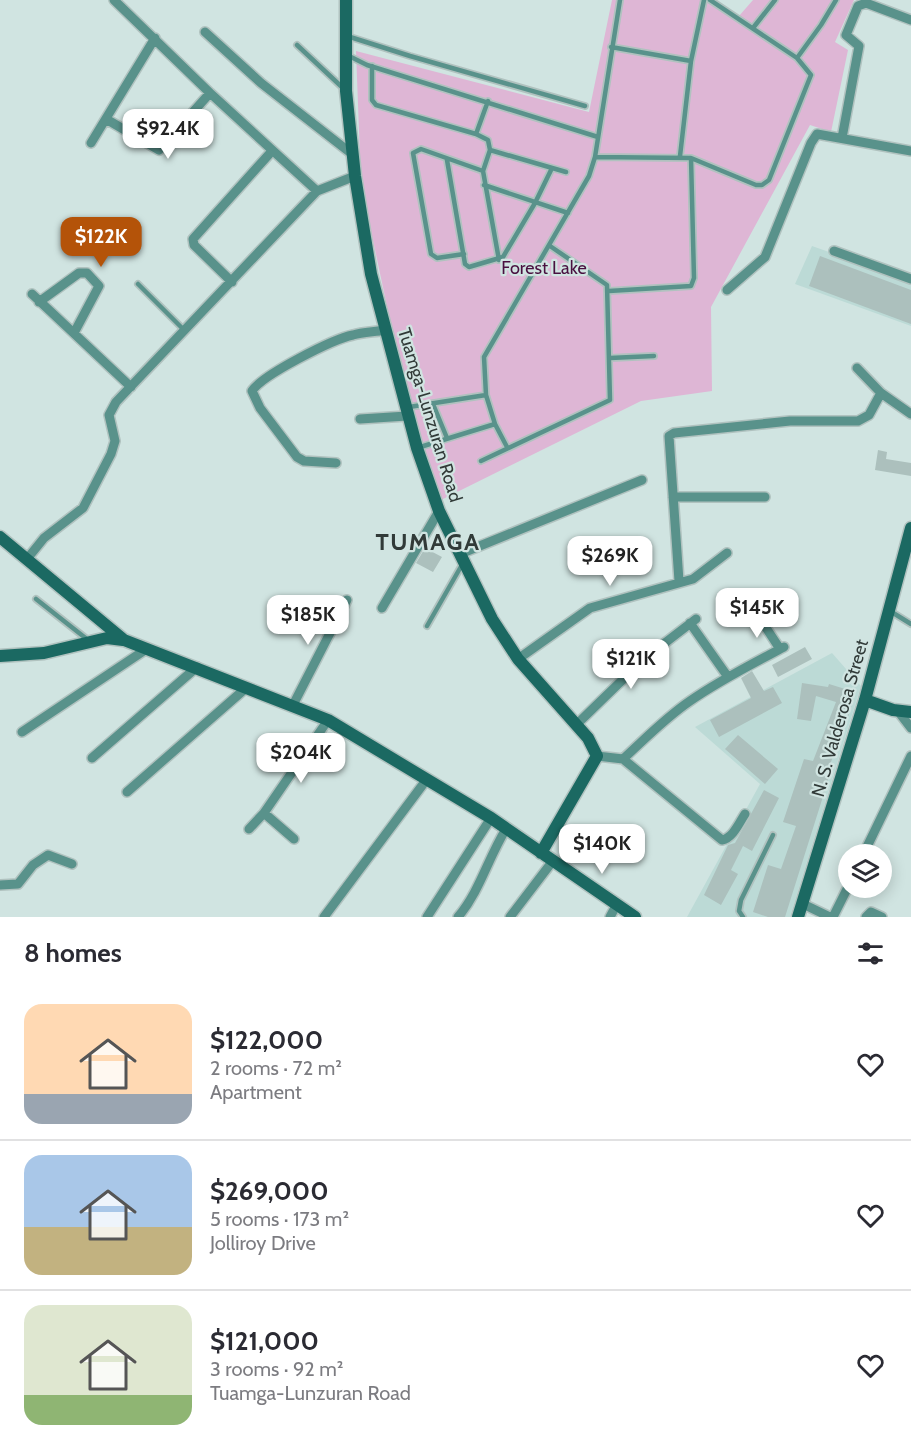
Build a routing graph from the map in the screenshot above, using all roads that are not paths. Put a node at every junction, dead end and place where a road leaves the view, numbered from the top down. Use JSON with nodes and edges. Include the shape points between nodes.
{"nodes":[{"id":1,"x":114,"y":0,"type":"edge"},
{"id":2,"x":346,"y":0,"type":"edge"},
{"id":3,"x":620,"y":0,"type":"edge"},
{"id":4,"x":704,"y":0,"type":"edge"},
{"id":5,"x":710,"y":0,"type":"edge"},
{"id":6,"x":775,"y":0,"type":"edge"},
{"id":7,"x":836,"y":0,"type":"edge"},
{"id":8,"x":911,"y":20,"type":"edge"},
{"id":9,"x":753,"y":28,"type":"junction"},
{"id":10,"x":205,"y":32,"type":"dead end"},
{"id":11,"x":347,"y":36,"type":"junction"},
{"id":12,"x":155,"y":38,"type":"junction"},
{"id":13,"x":297,"y":45,"type":"dead end"},
{"id":14,"x":611,"y":47,"type":"junction"},
{"id":15,"x":347,"y":55,"type":"junction"},
{"id":16,"x":797,"y":58,"type":"junction"},
{"id":17,"x":691,"y":62,"type":"junction"},
{"id":18,"x":372,"y":66,"type":"junction"},
{"id":19,"x":346,"y":91,"type":"junction"},
{"id":20,"x":210,"y":93,"type":"junction"},
{"id":21,"x":488,"y":101,"type":"junction"},
{"id":22,"x":585,"y":106,"type":"dead end"},
{"id":23,"x":106,"y":119,"type":"junction"},
{"id":24,"x":476,"y":134,"type":"junction"},
{"id":25,"x":598,"y":137,"type":"junction"},
{"id":26,"x":842,"y":138,"type":"junction"},
{"id":27,"x":91,"y":143,"type":"dead end"},
{"id":28,"x":490,"y":150,"type":"junction"},
{"id":29,"x":911,"y":151,"type":"edge"},
{"id":30,"x":272,"y":152,"type":"junction"},
{"id":31,"x":352,"y":154,"type":"junction"},
{"id":32,"x":681,"y":156,"type":"junction"},
{"id":33,"x":595,"y":157,"type":"junction"},
{"id":34,"x":691,"y":158,"type":"junction"},
{"id":35,"x":447,"y":160,"type":"junction"},
{"id":36,"x":552,"y":168,"type":"junction"},
{"id":37,"x":483,"y":171,"type":"junction"},
{"id":38,"x":566,"y":172,"type":"dead end"},
{"id":39,"x":354,"y":176,"type":"junction"},
{"id":40,"x":484,"y":185,"type":"junction"},
{"id":41,"x":317,"y":191,"type":"junction"},
{"id":42,"x":535,"y":203,"type":"junction"},
{"id":43,"x":568,"y":213,"type":"junction"},
{"id":44,"x":550,"y":246,"type":"junction"},
{"id":45,"x":834,"y":251,"type":"dead end"},
{"id":46,"x":464,"y":254,"type":"junction"},
{"id":47,"x":499,"y":260,"type":"junction"},
{"id":48,"x":911,"y":279,"type":"edge"},
{"id":49,"x":232,"y":282,"type":"junction"},
{"id":50,"x":138,"y":284,"type":"dead end"},
{"id":51,"x":727,"y":290,"type":"dead end"},
{"id":52,"x":609,"y":291,"type":"junction"},
{"id":53,"x":32,"y":294,"type":"dead end"},
{"id":54,"x":39,"y":302,"type":"junction"},
{"id":55,"x":385,"y":330,"type":"junction"},
{"id":56,"x":185,"y":331,"type":"junction"},
{"id":57,"x":74,"y":333,"type":"junction"},
{"id":58,"x":654,"y":356,"type":"dead end"},
{"id":59,"x":610,"y":358,"type":"junction"},
{"id":60,"x":857,"y":368,"type":"dead end"},
{"id":61,"x":131,"y":387,"type":"junction"},
{"id":62,"x":881,"y":393,"type":"junction"},
{"id":63,"x":486,"y":394,"type":"junction"},
{"id":64,"x":433,"y":404,"type":"junction"},
{"id":65,"x":406,"y":411,"type":"junction"},
{"id":66,"x":911,"y":414,"type":"edge"},
{"id":67,"x":360,"y":419,"type":"dead end"},
{"id":68,"x":495,"y":424,"type":"junction"},
{"id":69,"x":447,"y":438,"type":"junction"},
{"id":70,"x":417,"y":447,"type":"junction"},
{"id":71,"x":507,"y":447,"type":"junction"},
{"id":72,"x":481,"y":461,"type":"dead end"},
{"id":73,"x":336,"y":463,"type":"dead end"},
{"id":74,"x":642,"y":480,"type":"dead end"},
{"id":75,"x":673,"y":497,"type":"junction"},
{"id":76,"x":765,"y":497,"type":"dead end"},
{"id":77,"x":439,"y":511,"type":"junction"},
{"id":78,"x":911,"y":528,"type":"edge"},
{"id":79,"x":0,"y":537,"type":"edge"},
{"id":80,"x":727,"y":553,"type":"dead end"},
{"id":81,"x":462,"y":558,"type":"junction"},
{"id":82,"x":27,"y":559,"type":"junction"},
{"id":83,"x":679,"y":581,"type":"junction"},
{"id":84,"x":36,"y":599,"type":"dead end"},
{"id":85,"x":347,"y":600,"type":"dead end"},
{"id":86,"x":382,"y":608,"type":"dead end"},
{"id":87,"x":890,"y":611,"type":"junction"},
{"id":88,"x":758,"y":614,"type":"dead end"},
{"id":89,"x":911,"y":624,"type":"edge"},
{"id":90,"x":427,"y":626,"type":"dead end"},
{"id":91,"x":124,"y":640,"type":"junction"},
{"id":92,"x":90,"y":642,"type":"junction"},
{"id":93,"x":145,"y":650,"type":"junction"},
{"id":94,"x":0,"y":656,"type":"edge"},
{"id":95,"x":518,"y":659,"type":"junction"},
{"id":96,"x":196,"y":667,"type":"junction"},
{"id":97,"x":728,"y":676,"type":"junction"},
{"id":98,"x":246,"y":688,"type":"junction"},
{"id":99,"x":866,"y":700,"type":"junction"},
{"id":100,"x":293,"y":705,"type":"junction"},
{"id":101,"x":896,"y":711,"type":"junction"},
{"id":102,"x":911,"y":712,"type":"edge"},
{"id":103,"x":328,"y":720,"type":"junction"},
{"id":104,"x":576,"y":725,"type":"junction"},
{"id":105,"x":911,"y":728,"type":"edge"},
{"id":106,"x":22,"y":732,"type":"dead end"},
{"id":107,"x":597,"y":756,"type":"junction"},
{"id":108,"x":911,"y":756,"type":"edge"},
{"id":109,"x":92,"y":758,"type":"dead end"},
{"id":110,"x":623,"y":759,"type":"junction"},
{"id":111,"x":427,"y":779,"type":"junction"},
{"id":112,"x":127,"y":792,"type":"dead end"},
{"id":113,"x":264,"y":813,"type":"junction"},
{"id":114,"x":745,"y":813,"type":"dead end"},
{"id":115,"x":491,"y":818,"type":"junction"},
{"id":116,"x":249,"y":829,"type":"dead end"},
{"id":117,"x":506,"y":829,"type":"junction"},
{"id":118,"x":773,"y":835,"type":"dead end"},
{"id":119,"x":294,"y":839,"type":"dead end"},
{"id":120,"x":868,"y":844,"type":"edge"},
{"id":121,"x":547,"y":858,"type":"junction"},
{"id":122,"x":72,"y":864,"type":"dead end"},
{"id":123,"x":0,"y":885,"type":"edge"},
{"id":124,"x":842,"y":898,"type":"edge"},
{"id":125,"x":617,"y":904,"type":"junction"},
{"id":126,"x":803,"y":904,"type":"junction"},
{"id":127,"x":324,"y":917,"type":"edge"},
{"id":128,"x":427,"y":917,"type":"edge"},
{"id":129,"x":458,"y":917,"type":"edge"},
{"id":130,"x":510,"y":917,"type":"edge"},
{"id":131,"x":610,"y":917,"type":"edge"},
{"id":132,"x":635,"y":917,"type":"edge"},
{"id":133,"x":743,"y":917,"type":"edge"},
{"id":134,"x":798,"y":917,"type":"edge"},
{"id":135,"x":831,"y":917,"type":"edge"},
{"id":136,"x":866,"y":917,"type":"edge"},
{"id":137,"x":882,"y":917,"type":"edge"}],
"edges":[{"from":1,"to":12,"type":"street"},
{"from":2,"to":11,"type":"street","name":"Tuamga-Lunzuran Road"},
{"from":3,"to":14,"type":"lane"},
{"from":4,"to":17,"type":"lane"},
{"from":5,"to":9,"type":"lane"},
{"from":6,"to":9,"type":"lane"},
{"from":7,"to":16,"type":"lane"},
{"from":8,"to":26,"type":"street","via":[[867,3],[858,6],[846,35],[859,46]]},
{"from":9,"to":16,"type":"lane"},
{"from":10,"to":31,"type":"street","via":[[261,83]]},
{"from":11,"to":15,"type":"street","name":"Tuamga-Lunzuran Road"},
{"from":11,"to":22,"type":"lane"},
{"from":12,"to":20,"type":"street"},
{"from":12,"to":23,"type":"street"},
{"from":13,"to":19,"type":"lane"},
{"from":14,"to":17,"type":"lane"},
{"from":14,"to":25,"type":"lane"},
{"from":15,"to":18,"type":"lane"},
{"from":15,"to":19,"type":"street","name":"Tuamga-Lunzuran Road"},
{"from":16,"to":34,"type":"lane","via":[[808,70],[810,81],[766,183],[756,185]]},
{"from":17,"to":32,"type":"lane"},
{"from":18,"to":21,"type":"lane"},
{"from":18,"to":24,"type":"lane","via":[[374,104]]},
{"from":19,"to":31,"type":"street","name":"Tuamga-Lunzuran Road"},
{"from":20,"to":23,"type":"street","via":[[159,150]]},
{"from":20,"to":30,"type":"street"},
{"from":21,"to":24,"type":"lane"},
{"from":21,"to":25,"type":"lane"},
{"from":23,"to":27,"type":"street"},
{"from":24,"to":28,"type":"lane","via":[[488,140]]},
{"from":25,"to":33,"type":"lane"},
{"from":26,"to":29,"type":"street"},
{"from":26,"to":51,"type":"street","via":[[820,134],[814,137],[765,257]]},
{"from":28,"to":36,"type":"lane"},
{"from":28,"to":37,"type":"lane"},
{"from":30,"to":41,"type":"street"},
{"from":30,"to":49,"type":"street","via":[[193,239],[194,245]]},
{"from":31,"to":39,"type":"street","name":"Tuamga-Lunzuran Road"},
{"from":32,"to":33,"type":"lane"},
{"from":32,"to":34,"type":"lane"},
{"from":33,"to":43,"type":"lane"},
{"from":34,"to":52,"type":"lane","via":[[691,286]]},
{"from":35,"to":37,"type":"lane"},
{"from":35,"to":46,"type":"lane"},
{"from":35,"to":46,"type":"lane","via":[[418,148],[413,153],[432,256]]},
{"from":36,"to":38,"type":"lane"},
{"from":36,"to":42,"type":"lane"},
{"from":37,"to":40,"type":"lane"},
{"from":39,"to":41,"type":"street"},
{"from":39,"to":55,"type":"street","name":"Tuamga-Lunzuran Road"},
{"from":40,"to":42,"type":"lane"},
{"from":40,"to":47,"type":"lane"},
{"from":41,"to":49,"type":"street"},
{"from":42,"to":43,"type":"lane"},
{"from":42,"to":47,"type":"lane"},
{"from":43,"to":44,"type":"lane"},
{"from":44,"to":52,"type":"lane","via":[[603,281]]},
{"from":44,"to":63,"type":"lane","via":[[484,357]]},
{"from":45,"to":48,"type":"street"},
{"from":46,"to":47,"type":"lane","via":[[469,267]]},
{"from":49,"to":56,"type":"street"},
{"from":50,"to":56,"type":"lane"},
{"from":52,"to":59,"type":"lane"},
{"from":53,"to":54,"type":"street"},
{"from":54,"to":57,"type":"street"},
{"from":54,"to":57,"type":"street","via":[[79,273],[87,273],[99,286]]},
{"from":55,"to":65,"type":"street","name":"Tuamga-Lunzuran Road"},
{"from":55,"to":73,"type":"street","via":[[354,334],[337,341],[276,371],[252,391],[297,457]]},
{"from":56,"to":61,"type":"street"},
{"from":57,"to":61,"type":"street"},
{"from":58,"to":59,"type":"lane"},
{"from":59,"to":71,"type":"lane","via":[[610,400]]},
{"from":60,"to":62,"type":"street"},
{"from":61,"to":82,"type":"street","via":[[109,415],[115,441],[82,508],[44,538]]},
{"from":62,"to":66,"type":"street"},
{"from":62,"to":75,"type":"street","via":[[869,415],[858,421],[790,422],[674,432],[668,441]]},
{"from":63,"to":64,"type":"lane"},
{"from":63,"to":68,"type":"lane"},
{"from":64,"to":65,"type":"lane"},
{"from":64,"to":69,"type":"lane"},
{"from":65,"to":67,"type":"street"},
{"from":65,"to":70,"type":"street","name":"Tuamga-Lunzuran Road"},
{"from":68,"to":69,"type":"lane"},
{"from":68,"to":71,"type":"lane"},
{"from":69,"to":70,"type":"lane"},
{"from":70,"to":77,"type":"street","name":"Tuamga-Lunzuran Road"},
{"from":71,"to":72,"type":"lane"},
{"from":74,"to":81,"type":"street"},
{"from":75,"to":76,"type":"street"},
{"from":75,"to":83,"type":"street"},
{"from":77,"to":81,"type":"street","name":"Tuamga-Lunzuran Road"},
{"from":77,"to":86,"type":"street"},
{"from":78,"to":87,"type":"street","name":"N. S. Valderosa Street"},
{"from":79,"to":82,"type":"street"},
{"from":80,"to":83,"type":"street","via":[[707,571]]},
{"from":81,"to":90,"type":"lane"},
{"from":81,"to":95,"type":"street","name":"Tuamga-Lunzuran Road","via":[[492,619]]},
{"from":82,"to":91,"type":"street"},
{"from":83,"to":95,"type":"street","via":[[590,608]]},
{"from":84,"to":92,"type":"lane"},
{"from":85,"to":100,"type":"street"},
{"from":87,"to":89,"type":"lane"},
{"from":87,"to":99,"type":"street","name":"N. S. Valderosa Street"},
{"from":88,"to":97,"type":"street","via":[[782,648]]},
{"from":91,"to":92,"type":"street"},
{"from":91,"to":93,"type":"street"},
{"from":92,"to":94,"type":"street","via":[[44,653]]},
{"from":93,"to":96,"type":"street"},
{"from":93,"to":106,"type":"street"},
{"from":95,"to":104,"type":"street","name":"Tuamga-Lunzuran Road"},
{"from":96,"to":98,"type":"street"},
{"from":96,"to":109,"type":"street"},
{"from":97,"to":104,"type":"street","via":[[693,621],[644,659]]},
{"from":97,"to":110,"type":"street","via":[[652,730]]},
{"from":98,"to":100,"type":"street"},
{"from":98,"to":112,"type":"street"},
{"from":99,"to":101,"type":"street"},
{"from":99,"to":126,"type":"street","name":"N. S. Valderosa Street"},
{"from":100,"to":103,"type":"street"},
{"from":101,"to":102,"type":"street"},
{"from":101,"to":105,"type":"street"},
{"from":103,"to":111,"type":"street"},
{"from":103,"to":113,"type":"street"},
{"from":104,"to":107,"type":"street","name":"Tuamga-Lunzuran Road"},
{"from":107,"to":110,"type":"street"},
{"from":107,"to":121,"type":"street"},
{"from":108,"to":120,"type":"street"},
{"from":110,"to":114,"type":"street","via":[[716,838],[726,840]]},
{"from":111,"to":115,"type":"street"},
{"from":111,"to":127,"type":"street"},
{"from":113,"to":116,"type":"street"},
{"from":113,"to":119,"type":"street"},
{"from":115,"to":117,"type":"street"},
{"from":115,"to":128,"type":"street"},
{"from":117,"to":121,"type":"street"},
{"from":117,"to":129,"type":"street","via":[[476,891]]},
{"from":118,"to":133,"type":"lane","via":[[741,900],[739,911]]},
{"from":121,"to":125,"type":"street"},
{"from":121,"to":130,"type":"street"},
{"from":122,"to":123,"type":"street","via":[[48,855],[33,865],[18,884]]},
{"from":124,"to":135,"type":"street"},
{"from":125,"to":131,"type":"street"},
{"from":125,"to":132,"type":"street"},
{"from":126,"to":134,"type":"street","name":"N. S. Valderosa Street"},
{"from":126,"to":135,"type":"street"},
{"from":136,"to":137,"type":"street","via":[[871,912]]}]}
